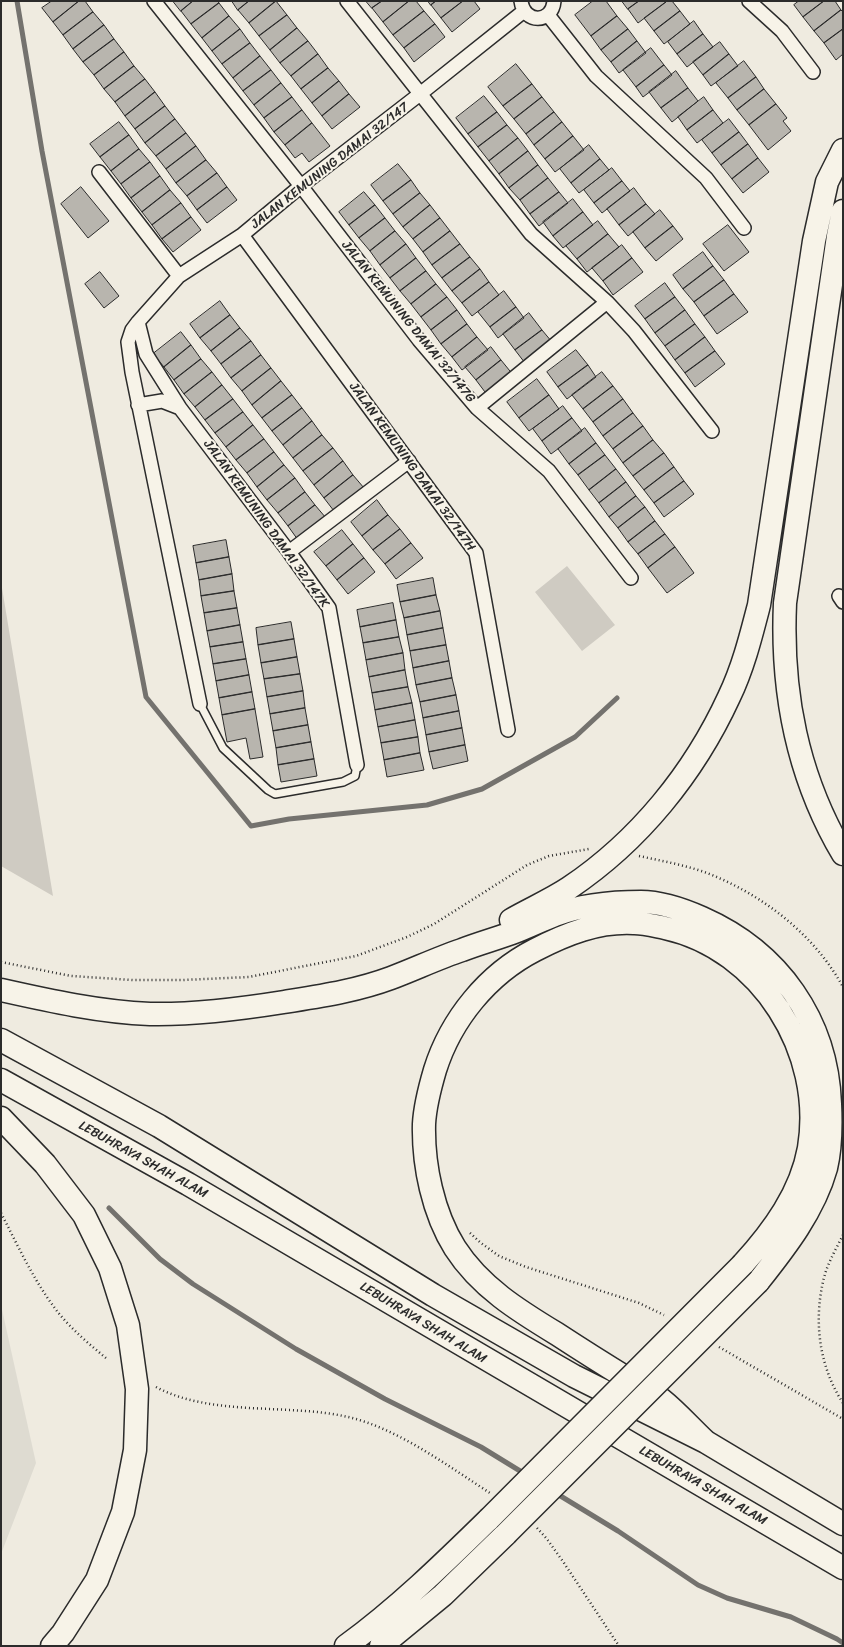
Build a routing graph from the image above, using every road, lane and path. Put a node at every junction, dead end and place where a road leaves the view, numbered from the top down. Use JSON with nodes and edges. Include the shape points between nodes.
{"nodes":[{"id":1,"x":154,"y":1,"type":"edge"},
{"id":2,"x":347,"y":1,"type":"edge"},
{"id":3,"x":554,"y":1,"type":"edge"},
{"id":4,"x":749,"y":1,"type":"edge"},
{"id":5,"x":523,"y":6,"type":"edge"},
{"id":6,"x":548,"y":15,"type":"junction"},
{"id":7,"x":813,"y":72,"type":"dead end"},
{"id":8,"x":420,"y":94,"type":"junction"},
{"id":9,"x":843,"y":150,"type":"edge"},
{"id":10,"x":99,"y":172,"type":"dead end"},
{"id":11,"x":301,"y":186,"type":"junction"},
{"id":12,"x":843,"y":211,"type":"edge"},
{"id":13,"x":744,"y":228,"type":"dead end"},
{"id":14,"x":242,"y":236,"type":"junction"},
{"id":15,"x":179,"y":276,"type":"junction"},
{"id":16,"x":607,"y":302,"type":"junction"},
{"id":17,"x":138,"y":322,"type":"junction"},
{"id":18,"x":138,"y":405,"type":"junction"},
{"id":19,"x":180,"y":408,"type":"junction"},
{"id":20,"x":477,"y":408,"type":"junction"},
{"id":21,"x":712,"y":431,"type":"dead end"},
{"id":22,"x":409,"y":461,"type":"junction"},
{"id":23,"x":289,"y":552,"type":"junction"},
{"id":24,"x":631,"y":578,"type":"dead end"},
{"id":25,"x":200,"y":704,"type":"joint"},
{"id":26,"x":508,"y":730,"type":"dead end"},
{"id":27,"x":357,"y":765,"type":"joint"},
{"id":28,"x":591,"y":848,"type":"dead end"},
{"id":29,"x":843,"y":854,"type":"edge"},
{"id":30,"x":638,"y":856,"type":"dead end"},
{"id":31,"x":460,"y":950,"type":"junction"},
{"id":32,"x":1,"y":962,"type":"edge"},
{"id":33,"x":843,"y":987,"type":"edge"},
{"id":34,"x":1,"y":990,"type":"edge"},
{"id":35,"x":1,"y":1040,"type":"edge"},
{"id":36,"x":1,"y":1080,"type":"edge"},
{"id":37,"x":1,"y":1118,"type":"edge"},
{"id":38,"x":1,"y":1213,"type":"edge"},
{"id":39,"x":467,"y":1230,"type":"dead end"},
{"id":40,"x":843,"y":1235,"type":"edge"},
{"id":41,"x":667,"y":1316,"type":"dead end"},
{"id":42,"x":715,"y":1344,"type":"dead end"},
{"id":43,"x":106,"y":1358,"type":"dead end"},
{"id":44,"x":154,"y":1386,"type":"dead end"},
{"id":45,"x":843,"y":1403,"type":"edge"},
{"id":46,"x":843,"y":1419,"type":"edge"},
{"id":47,"x":706,"y":1442,"type":"junction"},
{"id":48,"x":496,"y":1497,"type":"dead end"},
{"id":49,"x":843,"y":1524,"type":"edge"},
{"id":50,"x":534,"y":1525,"type":"dead end"},
{"id":51,"x":843,"y":1568,"type":"edge"},
{"id":52,"x":52,"y":1646,"type":"edge"},
{"id":53,"x":346,"y":1646,"type":"edge"},
{"id":54,"x":381,"y":1646,"type":"edge"},
{"id":55,"x":619,"y":1646,"type":"edge"}],
"edges":[{"from":1,"to":11,"type":"street","name":"JALAN KEMUNING DAMAI 32/147G"},
{"from":2,"to":8,"type":"street"},
{"from":3,"to":6,"type":"street"},
{"from":4,"to":7,"type":"street","via":[[782,31]]},
{"from":5,"to":6,"type":"street","via":[[528,15],[538,18]]},
{"from":5,"to":8,"type":"street","name":"JALAN KEMUNING DAMAI 32/147"},
{"from":6,"to":13,"type":"street","via":[[596,76],[706,178]]},
{"from":8,"to":11,"type":"street","name":"JALAN KEMUNING DAMAI 32/147"},
{"from":8,"to":16,"type":"street","via":[[531,234]]},
{"from":9,"to":31,"type":"highway","via":[[828,182],[814,241],[759,605],[730,697],[684,776],[659,808],[628,840],[569,888]]},
{"from":10,"to":15,"type":"street"},
{"from":11,"to":14,"type":"street","name":"JALAN KEMUNING DAMAI 32/147"},
{"from":11,"to":20,"type":"street","name":"JALAN KEMUNING DAMAI 32/147G","via":[[419,340]]},
{"from":12,"to":29,"type":"highway","via":[[785,603],[784,640],[790,706],[802,759],[809,784]]},
{"from":14,"to":15,"type":"street","name":"JALAN KEMUNING DAMAI 32/147"},
{"from":14,"to":22,"type":"street","name":"JALAN KEMUNING DAMAI 32/147H"},
{"from":15,"to":17,"type":"street","name":"JALAN KEMUNING DAMAI 32/147"},
{"from":16,"to":20,"type":"street"},
{"from":16,"to":21,"type":"street","via":[[634,331]]},
{"from":17,"to":18,"type":"street","name":"JALAN KEMUNING DAMAI 32/147","via":[[128,342]]},
{"from":17,"to":19,"type":"street","name":"JALAN KEMUNING DAMAI 32/147K","via":[[146,354]]},
{"from":18,"to":19,"type":"street","via":[[162,402]]},
{"from":18,"to":25,"type":"street","name":"JALAN KEMUNING DAMAI 32/147"},
{"from":19,"to":23,"type":"street","name":"JALAN KEMUNING DAMAI 32/147K"},
{"from":20,"to":24,"type":"street","name":"JALAN KEMUNING DAMAI 32/147G","via":[[549,471]]},
{"from":22,"to":23,"type":"street"},
{"from":22,"to":26,"type":"street","name":"JALAN KEMUNING DAMAI 32/147H","via":[[476,553]]},
{"from":23,"to":27,"type":"street","name":"JALAN KEMUNING DAMAI 32/147K","via":[[329,608]]},
{"from":25,"to":27,"type":"lane","via":[[223,748],[275,794],[343,782],[356,776]]},
{"from":28,"to":32,"type":"path","via":[[549,856],[527,865],[434,924],[407,937],[356,956],[249,978],[133,980],[71,976]]},
{"from":30,"to":33,"type":"path","via":[[707,873],[745,891],[780,913],[812,944]]},
{"from":31,"to":34,"type":"highway","via":[[390,978],[342,993],[193,1013],[151,1014],[104,1010]]},
{"from":31,"to":54,"type":"highway","bridge":true,"via":[[557,914],[612,903],[644,902],[686,911],[719,926],[743,940],[782,977],[808,1014],[827,1071],[831,1129],[826,1168],[809,1209],[784,1249],[758,1282],[443,1595]]},
{"from":35,"to":47,"type":"highway","via":[[159,1126],[433,1295],[568,1372]]},
{"from":36,"to":51,"type":"highway","name":"LEBUHRAYA SHAH ALAM","via":[[188,1184]]},
{"from":37,"to":52,"type":"highway","via":[[45,1164],[84,1215],[110,1268],[128,1325],[137,1389],[135,1450],[123,1512],[97,1580]]},
{"from":38,"to":43,"type":"path","via":[[33,1274],[58,1312],[85,1341]]},
{"from":39,"to":41,"type":"path","via":[[498,1256],[639,1303]]},
{"from":40,"to":45,"type":"path","via":[[826,1273],[820,1297],[818,1326],[821,1352],[830,1378]]},
{"from":42,"to":46,"type":"path"},
{"from":44,"to":48,"type":"path","via":[[168,1394],[188,1400],[220,1405],[322,1412],[366,1422],[427,1452]]},
{"from":47,"to":49,"type":"highway"},
{"from":47,"to":53,"type":"highway","bridge":true,"via":[[662,1400],[512,1306],[487,1285],[454,1246],[432,1192],[424,1123],[429,1089],[438,1060],[458,1022],[487,984],[524,955],[577,930],[637,922],[680,931],[702,941],[741,966],[756,981],[773,1000],[792,1032],[808,1080],[811,1120],[802,1177],[791,1201],[774,1227],[743,1264],[489,1519],[431,1576],[380,1621]]},
{"from":50,"to":55,"type":"path","via":[[564,1563]]}]}
